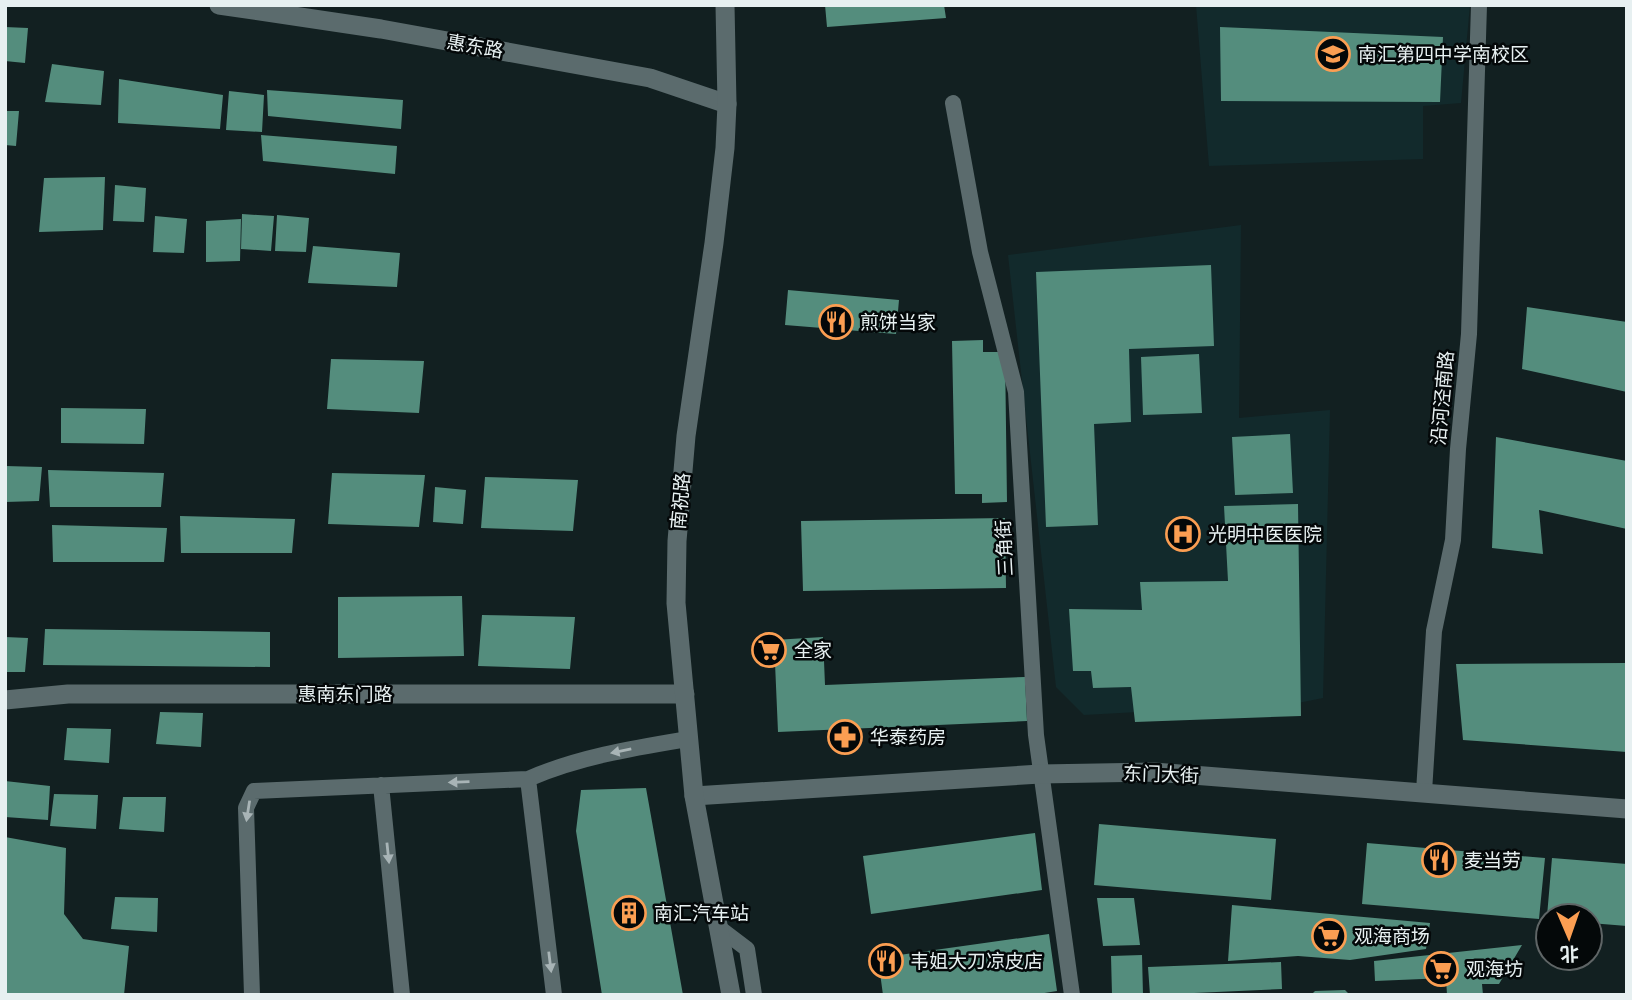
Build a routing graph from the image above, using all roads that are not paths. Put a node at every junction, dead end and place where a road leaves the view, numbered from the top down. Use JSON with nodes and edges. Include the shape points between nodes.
{"nodes":[{"id":1,"x":219,"y":5,"type":"edge"},
{"id":2,"x":725,"y":5,"type":"edge"},
{"id":3,"x":1479,"y":5,"type":"edge"},
{"id":4,"x":953,"y":103,"type":"dead end"},
{"id":5,"x":727,"y":104,"type":"junction"},
{"id":6,"x":685,"y":694,"type":"junction"},
{"id":7,"x":5,"y":700,"type":"edge"},
{"id":8,"x":688,"y":739,"type":"junction"},
{"id":9,"x":1040,"y":774,"type":"junction"},
{"id":10,"x":528,"y":779,"type":"junction"},
{"id":11,"x":381,"y":785,"type":"junction"},
{"id":12,"x":1424,"y":792,"type":"junction"},
{"id":13,"x":695,"y":796,"type":"junction"},
{"id":14,"x":1627,"y":809,"type":"edge"},
{"id":15,"x":718,"y":927,"type":"junction"},
{"id":16,"x":252,"y":995,"type":"edge"},
{"id":17,"x":401,"y":995,"type":"edge"},
{"id":18,"x":554,"y":995,"type":"edge"},
{"id":19,"x":731,"y":995,"type":"edge"},
{"id":20,"x":754,"y":995,"type":"edge"},
{"id":21,"x":1072,"y":995,"type":"edge"}],
"edges":[{"from":1,"to":5,"type":"street","name":"惠东路","via":[[650,78]]},
{"from":2,"to":5,"type":"street","name":"南祝路"},
{"from":3,"to":12,"type":"lane","name":"沿河泾南路","via":[[1469,334],[1453,540],[1434,631]]},
{"from":4,"to":9,"type":"lane","name":"三角街","via":[[980,252],[1016,391]]},
{"from":5,"to":6,"type":"street","name":"南祝路","via":[[680,496],[676,603]]},
{"from":6,"to":7,"type":"street","name":"惠南东门路","via":[[68,694]]},
{"from":6,"to":8,"type":"street","name":"南祝路"},
{"from":8,"to":10,"type":"lane","one_way":true,"via":[[620,751]]},
{"from":8,"to":13,"type":"street","name":"南祝路"},
{"from":9,"to":12,"type":"street","name":"东门大街","via":[[1154,772]]},
{"from":9,"to":13,"type":"street","name":"东门大街"},
{"from":9,"to":21,"type":"lane","name":"三角街"},
{"from":10,"to":11,"type":"lane","one_way":true},
{"from":10,"to":18,"type":"lane","one_way":true},
{"from":11,"to":16,"type":"lane","one_way":true,"via":[[254,790],[246,808]]},
{"from":11,"to":17,"type":"lane","one_way":true},
{"from":12,"to":14,"type":"street","name":"东门大街"},
{"from":13,"to":15,"type":"street","name":"南祝路"},
{"from":15,"to":19,"type":"street","name":"南祝路"},
{"from":15,"to":20,"type":"lane","via":[[747,949]]}]}
